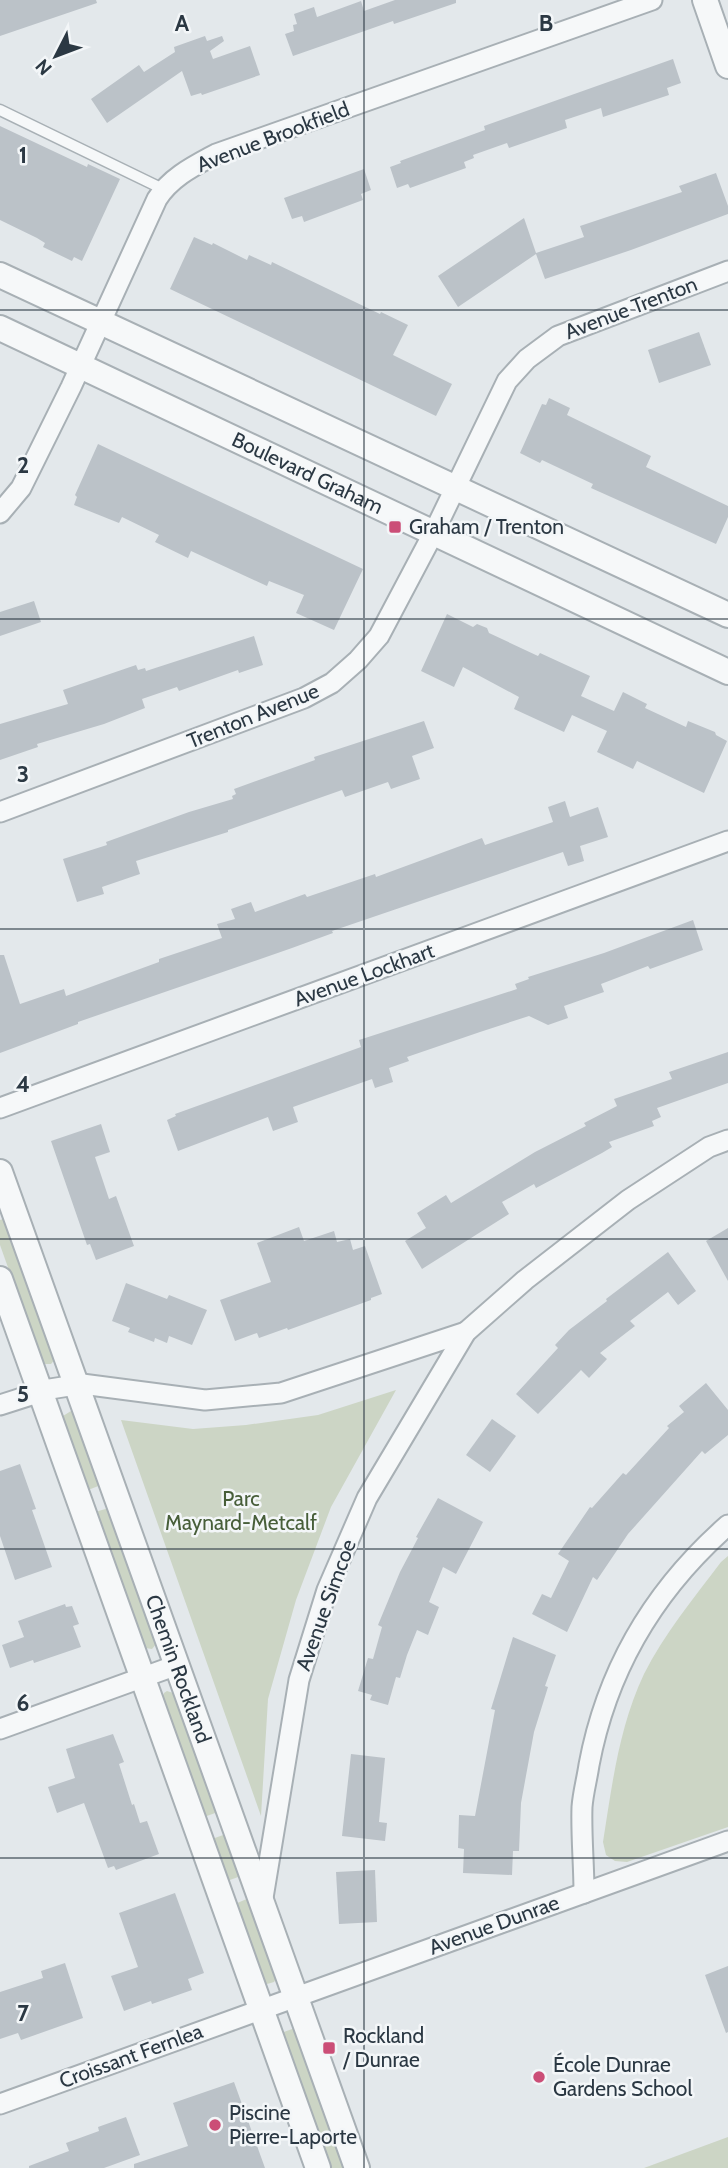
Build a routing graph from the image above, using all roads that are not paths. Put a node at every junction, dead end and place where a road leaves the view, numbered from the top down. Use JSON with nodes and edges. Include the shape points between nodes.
{"nodes":[{"id":1,"x":652,"y":0,"type":"edge"},
{"id":2,"x":705,"y":0,"type":"edge"},
{"id":3,"x":728,"y":66,"type":"edge"},
{"id":4,"x":0,"y":110,"type":"edge"},
{"id":5,"x":163,"y":189,"type":"junction"},
{"id":6,"x":728,"y":271,"type":"edge"},
{"id":7,"x":0,"y":275,"type":"edge"},
{"id":8,"x":101,"y":320,"type":"junction"},
{"id":9,"x":0,"y":328,"type":"edge"},
{"id":10,"x":81,"y":366,"type":"junction"},
{"id":11,"x":455,"y":487,"type":"junction"},
{"id":12,"x":0,"y":513,"type":"edge"},
{"id":13,"x":434,"y":532,"type":"junction"},
{"id":14,"x":728,"y":615,"type":"edge"},
{"id":15,"x":728,"y":672,"type":"edge"},
{"id":16,"x":0,"y":812,"type":"edge"},
{"id":17,"x":728,"y":841,"type":"edge"},
{"id":18,"x":0,"y":1108,"type":"edge"},
{"id":19,"x":728,"y":1140,"type":"edge"},
{"id":20,"x":0,"y":1172,"type":"edge"},
{"id":21,"x":0,"y":1279,"type":"edge"},
{"id":22,"x":466,"y":1332,"type":"junction"},
{"id":23,"x":76,"y":1385,"type":"junction"},
{"id":24,"x":40,"y":1392,"type":"junction"},
{"id":25,"x":0,"y":1405,"type":"edge"},
{"id":26,"x":728,"y":1525,"type":"edge"},
{"id":27,"x":177,"y":1665,"type":"junction"},
{"id":28,"x":142,"y":1678,"type":"junction"},
{"id":29,"x":0,"y":1729,"type":"edge"},
{"id":30,"x":728,"y":1842,"type":"edge"},
{"id":31,"x":584,"y":1893,"type":"junction"},
{"id":32,"x":262,"y":1904,"type":"junction"},
{"id":33,"x":295,"y":1996,"type":"junction"},
{"id":34,"x":261,"y":2009,"type":"junction"},
{"id":35,"x":0,"y":2104,"type":"edge"},
{"id":36,"x":318,"y":2168,"type":"edge"},
{"id":37,"x":357,"y":2168,"type":"edge"}],
"edges":[{"from":1,"to":5,"type":"street","name":"Avenue Brookfield","via":[[216,154]]},
{"from":2,"to":3,"type":"street"},
{"from":4,"to":5,"type":"lane"},
{"from":5,"to":8,"type":"street","name":"Avenue Brookfield"},
{"from":6,"to":11,"type":"street","name":"Avenue Trenton","via":[[558,337],[527,359],[507,381]]},
{"from":7,"to":8,"type":"street"},
{"from":8,"to":10,"type":"street","name":"Avenue Brookfield"},
{"from":8,"to":11,"type":"street"},
{"from":9,"to":10,"type":"street","name":"Boulevard Graham"},
{"from":10,"to":12,"type":"street","name":"Avenue Brookfield","via":[[21,488]]},
{"from":10,"to":13,"type":"street","name":"Boulevard Graham"},
{"from":11,"to":13,"type":"street","name":"Avenue Trenton"},
{"from":11,"to":14,"type":"street"},
{"from":13,"to":15,"type":"street","name":"Boulevard Graham"},
{"from":13,"to":16,"type":"street","name":"Trenton Avenue","via":[[379,636],[332,683],[304,698]]},
{"from":17,"to":18,"type":"street","name":"Avenue Lockhart"},
{"from":19,"to":22,"type":"street","name":"Avenue Simcoe","via":[[709,1147],[628,1200]]},
{"from":20,"to":23,"type":"street","name":"Chemin Rockland"},
{"from":21,"to":24,"type":"street","name":"Chemin Rockland"},
{"from":22,"to":23,"type":"street","name":"Avenue Simcoe","via":[[281,1393],[205,1399]]},
{"from":22,"to":32,"type":"street","name":"Avenue Simcoe","via":[[367,1498],[327,1590],[299,1680]]},
{"from":23,"to":24,"type":"street","name":"Avenue Simcoe"},
{"from":23,"to":27,"type":"street","name":"Chemin Rockland"},
{"from":24,"to":25,"type":"street","name":"Avenue Simcoe"},
{"from":24,"to":28,"type":"street","name":"Chemin Rockland"},
{"from":26,"to":31,"type":"street","via":[[663,1593],[627,1649],[596,1727],[582,1806]]},
{"from":27,"to":28,"type":"street"},
{"from":27,"to":32,"type":"street","name":"Chemin Rockland"},
{"from":28,"to":29,"type":"street"},
{"from":28,"to":34,"type":"street","name":"Chemin Rockland"},
{"from":30,"to":31,"type":"street","name":"Avenue Dunrae"},
{"from":31,"to":33,"type":"street","name":"Avenue Dunrae"},
{"from":32,"to":33,"type":"street","name":"Chemin Rockland"},
{"from":33,"to":34,"type":"street","name":"Avenue Dunrae"},
{"from":33,"to":37,"type":"street","name":"Chemin Rockland"},
{"from":34,"to":35,"type":"street","name":"Croissant Fernlea"},
{"from":34,"to":36,"type":"street","name":"Chemin Rockland"}]}
